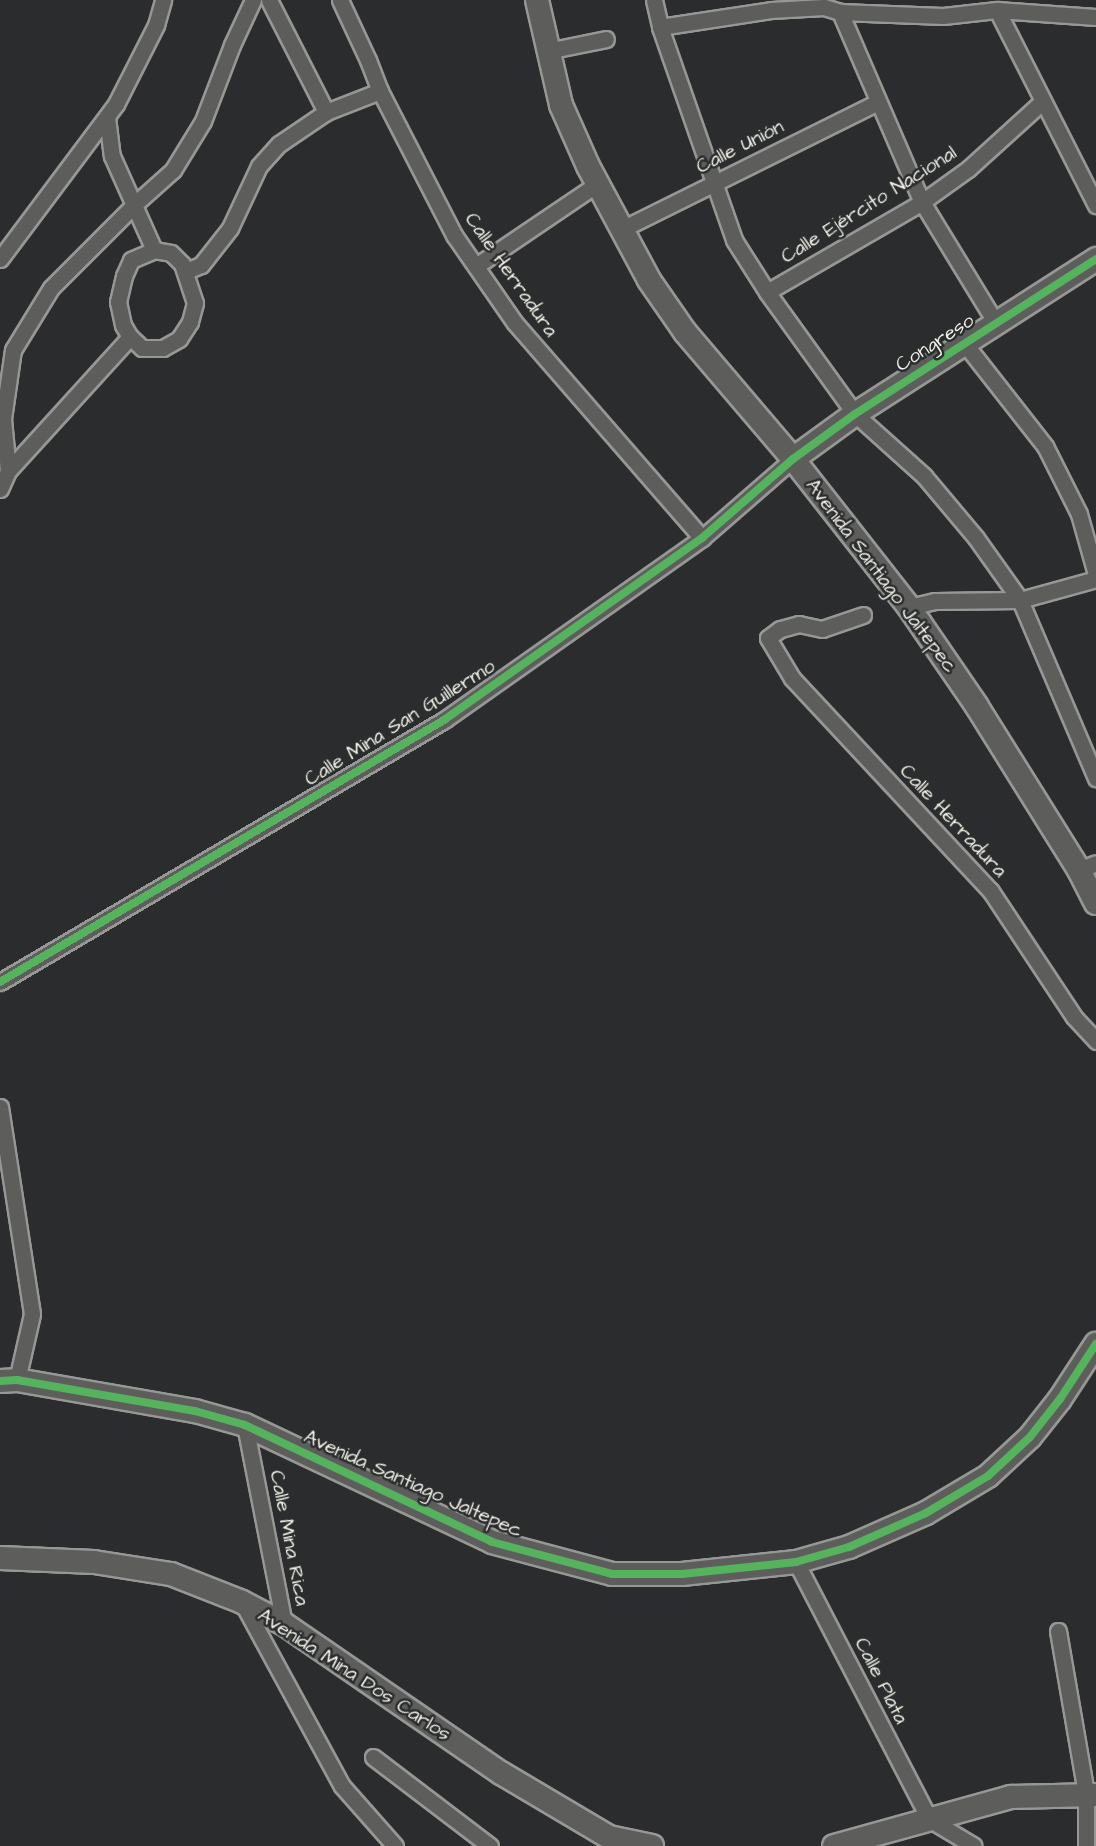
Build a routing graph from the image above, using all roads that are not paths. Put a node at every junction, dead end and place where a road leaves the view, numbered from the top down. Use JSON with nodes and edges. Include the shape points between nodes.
{"nodes":[{"id":1,"x":163,"y":0,"type":"edge"},
{"id":2,"x":253,"y":0,"type":"edge"},
{"id":3,"x":270,"y":0,"type":"edge"},
{"id":4,"x":340,"y":0,"type":"edge"},
{"id":5,"x":537,"y":0,"type":"edge"},
{"id":6,"x":654,"y":0,"type":"edge"},
{"id":7,"x":940,"y":0,"type":"edge"},
{"id":8,"x":998,"y":10,"type":"junction"},
{"id":9,"x":840,"y":12,"type":"junction"},
{"id":10,"x":944,"y":16,"type":"junction"},
{"id":11,"x":1096,"y":17,"type":"edge"},
{"id":12,"x":660,"y":27,"type":"junction"},
{"id":13,"x":606,"y":39,"type":"dead end"},
{"id":14,"x":547,"y":51,"type":"junction"},
{"id":15,"x":380,"y":92,"type":"junction"},
{"id":16,"x":1043,"y":101,"type":"junction"},
{"id":17,"x":878,"y":102,"type":"junction"},
{"id":18,"x":326,"y":112,"type":"junction"},
{"id":19,"x":107,"y":117,"type":"junction"},
{"id":20,"x":597,"y":184,"type":"junction"},
{"id":21,"x":713,"y":184,"type":"junction"},
{"id":22,"x":922,"y":202,"type":"junction"},
{"id":23,"x":135,"y":204,"type":"junction"},
{"id":24,"x":1096,"y":205,"type":"edge"},
{"id":25,"x":620,"y":230,"type":"junction"},
{"id":26,"x":154,"y":250,"type":"junction"},
{"id":27,"x":0,"y":259,"type":"edge"},
{"id":28,"x":1096,"y":259,"type":"edge"},
{"id":29,"x":476,"y":266,"type":"junction"},
{"id":30,"x":186,"y":272,"type":"junction"},
{"id":31,"x":767,"y":292,"type":"junction"},
{"id":32,"x":996,"y":323,"type":"junction"},
{"id":33,"x":130,"y":337,"type":"junction"},
{"id":34,"x":966,"y":344,"type":"junction"},
{"id":35,"x":855,"y":414,"type":"junction"},
{"id":36,"x":793,"y":459,"type":"junction"},
{"id":37,"x":8,"y":471,"type":"junction"},
{"id":38,"x":0,"y":489,"type":"edge"},
{"id":39,"x":702,"y":538,"type":"junction"},
{"id":40,"x":1096,"y":576,"type":"edge"},
{"id":41,"x":1020,"y":600,"type":"junction"},
{"id":42,"x":909,"y":607,"type":"junction"},
{"id":43,"x":863,"y":615,"type":"dead end"},
{"id":44,"x":1096,"y":778,"type":"edge"},
{"id":45,"x":1088,"y":866,"type":"edge"},
{"id":46,"x":1096,"y":903,"type":"edge"},
{"id":47,"x":0,"y":982,"type":"edge"},
{"id":48,"x":1096,"y":1041,"type":"edge"},
{"id":49,"x":0,"y":1107,"type":"edge"},
{"id":50,"x":1096,"y":1344,"type":"edge"},
{"id":51,"x":8,"y":1381,"type":"edge"},
{"id":52,"x":245,"y":1425,"type":"junction"},
{"id":53,"x":0,"y":1558,"type":"edge"},
{"id":54,"x":796,"y":1562,"type":"junction"},
{"id":55,"x":242,"y":1602,"type":"junction"},
{"id":56,"x":284,"y":1624,"type":"junction"},
{"id":57,"x":1058,"y":1631,"type":"dead end"},
{"id":58,"x":373,"y":1757,"type":"dead end"},
{"id":59,"x":1091,"y":1794,"type":"edge"},
{"id":60,"x":929,"y":1819,"type":"junction"},
{"id":61,"x":395,"y":1846,"type":"edge"},
{"id":62,"x":490,"y":1846,"type":"edge"},
{"id":63,"x":652,"y":1846,"type":"edge"},
{"id":64,"x":834,"y":1846,"type":"edge"},
{"id":65,"x":974,"y":1846,"type":"edge"},
{"id":66,"x":1086,"y":1846,"type":"edge"}],
"edges":[{"from":1,"to":19,"type":"street","via":[[156,25]]},
{"from":2,"to":23,"type":"street","via":[[203,121],[173,170]]},
{"from":3,"to":18,"type":"street"},
{"from":4,"to":15,"type":"street","name":"Calle Herradura"},
{"from":5,"to":14,"type":"street","name":"Avenida Santiago Jaltepec"},
{"from":6,"to":12,"type":"street"},
{"from":7,"to":10,"type":"street"},
{"from":8,"to":10,"type":"street"},
{"from":8,"to":11,"type":"street"},
{"from":8,"to":16,"type":"street"},
{"from":9,"to":10,"type":"street"},
{"from":9,"to":12,"type":"street","via":[[824,8],[771,10]]},
{"from":9,"to":17,"type":"street"},
{"from":12,"to":21,"type":"street"},
{"from":13,"to":14,"type":"street"},
{"from":14,"to":20,"type":"street","name":"Avenida Santiago Jaltepec","via":[[561,105]]},
{"from":15,"to":18,"type":"street"},
{"from":15,"to":29,"type":"street","name":"Calle Herradura","via":[[454,235]]},
{"from":16,"to":22,"type":"street","name":"Calle Ejército Nacional","via":[[968,169]]},
{"from":16,"to":24,"type":"street"},
{"from":17,"to":21,"type":"street","name":"Calle Unión"},
{"from":17,"to":22,"type":"street"},
{"from":18,"to":30,"type":"street","via":[[279,144],[259,166],[230,228],[201,266]]},
{"from":19,"to":23,"type":"street","via":[[112,156]]},
{"from":19,"to":27,"type":"street"},
{"from":20,"to":25,"type":"street","name":"Avenida Santiago Jaltepec"},
{"from":20,"to":29,"type":"street"},
{"from":21,"to":25,"type":"street","name":"Calle Unión"},
{"from":21,"to":31,"type":"street","via":[[734,240]]},
{"from":22,"to":31,"type":"street","name":"Calle Ejército Nacional"},
{"from":22,"to":32,"type":"street"},
{"from":23,"to":26,"type":"street"},
{"from":23,"to":37,"type":"street","via":[[51,288],[13,350],[3,419]]},
{"from":25,"to":36,"type":"street","name":"Avenida Santiago Jaltepec","via":[[685,332]]},
{"from":26,"to":30,"type":"street","via":[[171,253]]},
{"from":26,"to":33,"type":"street","via":[[131,260],[124,276],[118,303]]},
{"from":28,"to":32,"type":"street","name":"Congreso"},
{"from":29,"to":39,"type":"street","name":"Calle Herradura","via":[[515,323]]},
{"from":30,"to":33,"type":"street","via":[[195,303],[180,339],[164,348],[142,348]]},
{"from":31,"to":35,"type":"street"},
{"from":32,"to":34,"type":"street","name":"Congreso"},
{"from":33,"to":37,"type":"street"},
{"from":34,"to":35,"type":"street","name":"Congreso"},
{"from":34,"to":40,"type":"street","via":[[1045,446],[1079,514]]},
{"from":35,"to":36,"type":"street","name":"Congreso"},
{"from":35,"to":41,"type":"street","via":[[924,476],[976,538]]},
{"from":36,"to":39,"type":"street","name":"Calle Mina San Guillermo"},
{"from":36,"to":42,"type":"street","name":"Avenida Santiago Jaltepec"},
{"from":37,"to":38,"type":"street"},
{"from":39,"to":47,"type":"street","name":"Calle Mina San Guillermo","via":[[444,720]]},
{"from":40,"to":41,"type":"street"},
{"from":41,"to":42,"type":"street","via":[[935,602]]},
{"from":41,"to":44,"type":"street"},
{"from":42,"to":45,"type":"street","name":"Avenida Santiago Jaltepec"},
{"from":43,"to":48,"type":"street","name":"Calle Herradura","via":[[822,629],[790,626],[768,638],[792,678],[990,890],[1074,1017]]},
{"from":45,"to":46,"type":"street","name":"Avenida Santiago Jaltepec"},
{"from":49,"to":51,"type":"street","via":[[32,1314]]},
{"from":50,"to":54,"type":"street","name":"Avenida Santiago Jaltepec","via":[[1030,1437],[988,1476],[926,1514],[849,1547]]},
{"from":51,"to":52,"type":"street","name":"Avenida Santiago Jaltepec","via":[[195,1411]]},
{"from":52,"to":54,"type":"street","name":"Avenida Santiago Jaltepec","via":[[492,1542],[529,1554],[612,1574],[682,1574]]},
{"from":52,"to":56,"type":"street","name":"Calle Mina Rica"},
{"from":53,"to":55,"type":"street","name":"Avenida Mina Dos Carlos","via":[[94,1562],[171,1574]]},
{"from":54,"to":60,"type":"street","name":"Calle Plata"},
{"from":55,"to":56,"type":"street","name":"Avenida Mina Dos Carlos"},
{"from":55,"to":61,"type":"street","via":[[342,1786]]},
{"from":56,"to":63,"type":"street","name":"Avenida Mina Dos Carlos","via":[[501,1773],[609,1837]]},
{"from":57,"to":59,"type":"street"},
{"from":58,"to":62,"type":"street"},
{"from":59,"to":60,"type":"street","via":[[1011,1797]]},
{"from":59,"to":66,"type":"street"},
{"from":60,"to":64,"type":"street"},
{"from":60,"to":65,"type":"street"}]}
